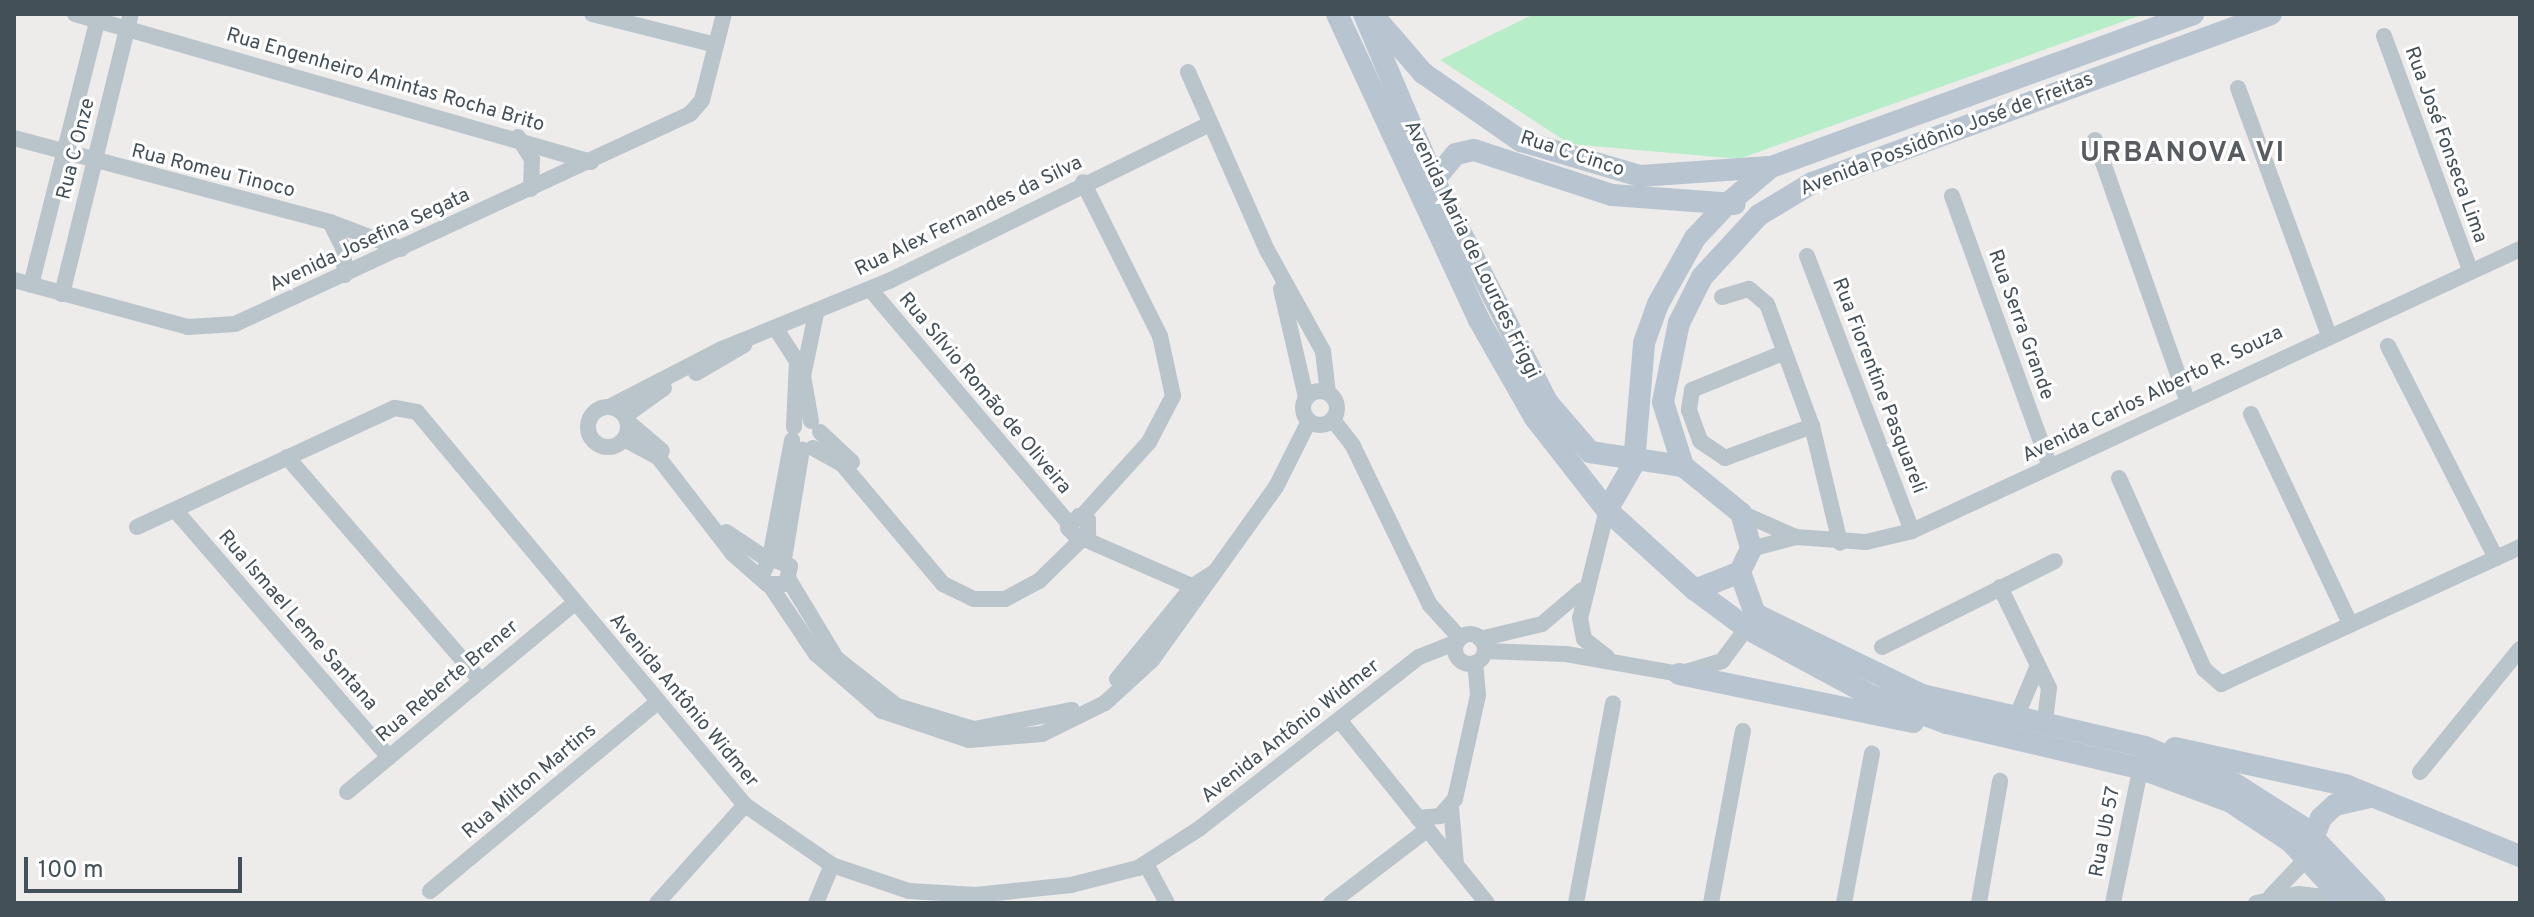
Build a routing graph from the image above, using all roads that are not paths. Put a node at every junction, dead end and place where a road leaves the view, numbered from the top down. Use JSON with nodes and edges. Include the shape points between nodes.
{"nodes":[{"id":1,"x":75,"y":14,"type":"edge"},
{"id":2,"x":592,"y":14,"type":"edge"},
{"id":3,"x":724,"y":14,"type":"edge"},
{"id":4,"x":1337,"y":14,"type":"edge"},
{"id":5,"x":1364,"y":14,"type":"edge"},
{"id":6,"x":1372,"y":14,"type":"edge"},
{"id":7,"x":2193,"y":14,"type":"edge"},
{"id":8,"x":2271,"y":14,"type":"edge"},
{"id":9,"x":98,"y":18,"type":"edge"},
{"id":10,"x":129,"y":22,"type":"edge"},
{"id":11,"x":2384,"y":36,"type":"dead end"},
{"id":12,"x":716,"y":45,"type":"junction"},
{"id":13,"x":1188,"y":72,"type":"dead end"},
{"id":14,"x":2238,"y":88,"type":"dead end"},
{"id":15,"x":1210,"y":124,"type":"junction"},
{"id":16,"x":518,"y":137,"type":"junction"},
{"id":17,"x":14,"y":138,"type":"edge"},
{"id":18,"x":2095,"y":140,"type":"dead end"},
{"id":19,"x":64,"y":154,"type":"junction"},
{"id":20,"x":94,"y":162,"type":"junction"},
{"id":21,"x":591,"y":162,"type":"junction"},
{"id":22,"x":1771,"y":167,"type":"junction"},
{"id":23,"x":1434,"y":180,"type":"junction"},
{"id":24,"x":1083,"y":182,"type":"junction"},
{"id":25,"x":531,"y":189,"type":"junction"},
{"id":26,"x":1952,"y":196,"type":"dead end"},
{"id":27,"x":1779,"y":200,"type":"junction"},
{"id":28,"x":1677,"y":204,"type":"junction"},
{"id":29,"x":1726,"y":205,"type":"junction"},
{"id":30,"x":330,"y":222,"type":"junction"},
{"id":31,"x":1695,"y":238,"type":"junction"},
{"id":32,"x":401,"y":249,"type":"junction"},
{"id":33,"x":2520,"y":249,"type":"edge"},
{"id":34,"x":1267,"y":250,"type":"junction"},
{"id":35,"x":1807,"y":256,"type":"dead end"},
{"id":36,"x":2469,"y":267,"type":"junction"},
{"id":37,"x":345,"y":275,"type":"junction"},
{"id":38,"x":14,"y":280,"type":"edge"},
{"id":39,"x":31,"y":285,"type":"junction"},
{"id":40,"x":870,"y":289,"type":"junction"},
{"id":41,"x":62,"y":294,"type":"junction"},
{"id":42,"x":1722,"y":297,"type":"dead end"},
{"id":43,"x":816,"y":314,"type":"junction"},
{"id":44,"x":778,"y":332,"type":"junction"},
{"id":45,"x":2328,"y":333,"type":"junction"},
{"id":46,"x":745,"y":344,"type":"junction"},
{"id":47,"x":2388,"y":346,"type":"dead end"},
{"id":48,"x":1783,"y":353,"type":"junction"},
{"id":49,"x":1328,"y":393,"type":"junction"},
{"id":50,"x":1638,"y":393,"type":"junction"},
{"id":51,"x":1306,"y":397,"type":"junction"},
{"id":52,"x":2187,"y":400,"type":"junction"},
{"id":53,"x":609,"y":407,"type":"junction"},
{"id":54,"x":2251,"y":414,"type":"dead end"},
{"id":55,"x":626,"y":418,"type":"junction"},
{"id":56,"x":1333,"y":420,"type":"junction"},
{"id":57,"x":1309,"y":421,"type":"junction"},
{"id":58,"x":816,"y":426,"type":"junction"},
{"id":59,"x":1812,"y":426,"type":"junction"},
{"id":60,"x":624,"y":439,"type":"junction"},
{"id":61,"x":800,"y":441,"type":"junction"},
{"id":62,"x":287,"y":457,"type":"junction"},
{"id":63,"x":1604,"y":457,"type":"junction"},
{"id":64,"x":1634,"y":463,"type":"junction"},
{"id":65,"x":1683,"y":466,"type":"junction"},
{"id":66,"x":2050,"y":467,"type":"junction"},
{"id":67,"x":2119,"y":478,"type":"dead end"},
{"id":68,"x":175,"y":510,"type":"junction"},
{"id":69,"x":1607,"y":510,"type":"junction"},
{"id":70,"x":1741,"y":513,"type":"junction"},
{"id":71,"x":137,"y":527,"type":"dead end"},
{"id":72,"x":1078,"y":530,"type":"junction"},
{"id":73,"x":1912,"y":531,"type":"junction"},
{"id":74,"x":1796,"y":537,"type":"junction"},
{"id":75,"x":1840,"y":543,"type":"junction"},
{"id":76,"x":2520,"y":547,"type":"edge"},
{"id":77,"x":1751,"y":549,"type":"junction"},
{"id":78,"x":2496,"y":558,"type":"junction"},
{"id":79,"x":774,"y":559,"type":"junction"},
{"id":80,"x":2055,"y":561,"type":"dead end"},
{"id":81,"x":1740,"y":572,"type":"junction"},
{"id":82,"x":789,"y":580,"type":"junction"},
{"id":83,"x":766,"y":582,"type":"junction"},
{"id":84,"x":1205,"y":582,"type":"junction"},
{"id":85,"x":2000,"y":587,"type":"junction"},
{"id":86,"x":1582,"y":590,"type":"junction"},
{"id":87,"x":1695,"y":590,"type":"junction"},
{"id":88,"x":575,"y":603,"type":"junction"},
{"id":89,"x":1752,"y":621,"type":"junction"},
{"id":90,"x":2349,"y":621,"type":"junction"},
{"id":91,"x":1458,"y":646,"type":"junction"},
{"id":92,"x":1882,"y":647,"type":"dead end"},
{"id":93,"x":2520,"y":649,"type":"edge"},
{"id":94,"x":1480,"y":651,"type":"junction"},
{"id":95,"x":1615,"y":662,"type":"junction"},
{"id":96,"x":2037,"y":668,"type":"junction"},
{"id":97,"x":1679,"y":674,"type":"junction"},
{"id":98,"x":481,"y":681,"type":"junction"},
{"id":99,"x":1613,"y":703,"type":"dead end"},
{"id":100,"x":655,"y":704,"type":"junction"},
{"id":101,"x":2015,"y":720,"type":"junction"},
{"id":102,"x":1340,"y":721,"type":"junction"},
{"id":103,"x":1947,"y":723,"type":"junction"},
{"id":104,"x":2044,"y":726,"type":"junction"},
{"id":105,"x":1743,"y":731,"type":"dead end"},
{"id":106,"x":1872,"y":754,"type":"dead end"},
{"id":107,"x":389,"y":757,"type":"junction"},
{"id":108,"x":2142,"y":758,"type":"junction"},
{"id":109,"x":2420,"y":772,"type":"dead end"},
{"id":110,"x":2000,"y":781,"type":"dead end"},
{"id":111,"x":347,"y":792,"type":"dead end"},
{"id":112,"x":2372,"y":797,"type":"junction"},
{"id":113,"x":745,"y":805,"type":"junction"},
{"id":114,"x":1451,"y":807,"type":"junction"},
{"id":115,"x":1422,"y":823,"type":"junction"},
{"id":116,"x":2310,"y":847,"type":"junction"},
{"id":117,"x":2520,"y":856,"type":"edge"},
{"id":118,"x":1146,"y":864,"type":"junction"},
{"id":119,"x":832,"y":865,"type":"junction"},
{"id":120,"x":1458,"y":869,"type":"junction"},
{"id":121,"x":430,"y":891,"type":"dead end"},
{"id":122,"x":1047,"y":896,"type":"edge"},
{"id":123,"x":929,"y":898,"type":"edge"},
{"id":124,"x":2263,"y":900,"type":"edge"},
{"id":125,"x":2345,"y":901,"type":"edge"},
{"id":126,"x":657,"y":903,"type":"edge"},
{"id":127,"x":816,"y":903,"type":"edge"},
{"id":128,"x":1167,"y":903,"type":"edge"},
{"id":129,"x":1331,"y":903,"type":"edge"},
{"id":130,"x":1487,"y":903,"type":"edge"},
{"id":131,"x":1576,"y":903,"type":"edge"},
{"id":132,"x":1711,"y":903,"type":"edge"},
{"id":133,"x":1844,"y":903,"type":"edge"},
{"id":134,"x":1979,"y":903,"type":"edge"},
{"id":135,"x":2113,"y":903,"type":"edge"},
{"id":136,"x":2375,"y":903,"type":"edge"}],
"edges":[{"from":1,"to":9,"type":"street","name":"Rua Engenheiro Amintas Rocha Brito"},
{"from":2,"to":12,"type":"street"},
{"from":3,"to":12,"type":"street","name":"Avenida Josefina Segata"},
{"from":4,"to":69,"type":"street","name":"Avenida Maria de Lourdes Friggi","via":[[1479,320],[1535,418]]},
{"from":5,"to":23,"type":"street","name":"Avenida Maria de Lourdes Friggi"},
{"from":6,"to":22,"type":"street","name":"Rua C Cinco","via":[[1423,73],[1521,141],[1640,176]]},
{"from":7,"to":22,"type":"street","name":"Avenida Possidônio José de Freitas"},
{"from":8,"to":27,"type":"street","name":"Avenida Possidônio José de Freitas"},
{"from":9,"to":10,"type":"street","name":"Rua Engenheiro Amintas Rocha Brito"},
{"from":9,"to":19,"type":"street","name":"Rua C Onze"},
{"from":10,"to":16,"type":"street","name":"Rua Engenheiro Amintas Rocha Brito"},
{"from":10,"to":20,"type":"street","name":"Rua C Onze"},
{"from":11,"to":36,"type":"street","name":"Rua José Fonseca Lima"},
{"from":12,"to":21,"type":"street","name":"Avenida Josefina Segata","via":[[708,79],[690,114]]},
{"from":13,"to":15,"type":"street"},
{"from":14,"to":45,"type":"street"},
{"from":15,"to":24,"type":"street","name":"Rua Alex Fernandes da Silva"},
{"from":15,"to":34,"type":"street"},
{"from":16,"to":21,"type":"street","name":"Rua Engenheiro Amintas Rocha Brito"},
{"from":16,"to":25,"type":"street","via":[[532,159]]},
{"from":17,"to":19,"type":"street","name":"Rua Romeu Tinoco"},
{"from":18,"to":52,"type":"street"},
{"from":19,"to":20,"type":"street","name":"Rua Romeu Tinoco"},
{"from":19,"to":39,"type":"street","name":"Rua C Onze"},
{"from":20,"to":30,"type":"street","name":"Rua Romeu Tinoco"},
{"from":20,"to":41,"type":"street","name":"Rua C Onze"},
{"from":21,"to":25,"type":"street","name":"Avenida Josefina Segata"},
{"from":22,"to":29,"type":"street","name":"Avenida Possidônio José de Freitas"},
{"from":23,"to":28,"type":"street","name":"Rua C Cinco","via":[[1456,154],[1474,150],[1561,182]]},
{"from":23,"to":63,"type":"street","name":"Avenida Maria de Lourdes Friggi","via":[[1547,402],[1581,447]]},
{"from":24,"to":40,"type":"street","name":"Rua Alex Fernandes da Silva"},
{"from":24,"to":72,"type":"street","via":[[1160,336],[1173,396],[1149,442]]},
{"from":25,"to":32,"type":"street","name":"Avenida Josefina Segata"},
{"from":26,"to":66,"type":"street","name":"Rua Serra Grande"},
{"from":27,"to":29,"type":"street","name":"Rua C Cinco"},
{"from":27,"to":65,"type":"street","name":"Avenida Possidônio José de Freitas","via":[[1715,260],[1679,323],[1663,402]]},
{"from":28,"to":29,"type":"street","name":"Rua C Cinco"},
{"from":28,"to":31,"type":"street"},
{"from":29,"to":31,"type":"street","name":"Avenida Possidônio José de Freitas"},
{"from":30,"to":32,"type":"street","name":"Rua Romeu Tinoco"},
{"from":30,"to":37,"type":"street"},
{"from":31,"to":50,"type":"street","name":"Avenida Possidônio José de Freitas","via":[[1653,317]]},
{"from":32,"to":37,"type":"street","name":"Avenida Josefina Segata"},
{"from":33,"to":36,"type":"street","name":"Avenida Carlos Alberto R. Souza"},
{"from":34,"to":49,"type":"street","via":[[1323,351]]},
{"from":34,"to":51,"type":"street"},
{"from":35,"to":73,"type":"street","name":"Rua Fiorentine Pasquareli"},
{"from":36,"to":45,"type":"street","name":"Avenida Carlos Alberto R. Souza"},
{"from":37,"to":41,"type":"street","name":"Avenida Josefina Segata","via":[[214,328]]},
{"from":38,"to":39,"type":"street","name":"Avenida Josefina Segata"},
{"from":39,"to":41,"type":"street","name":"Avenida Josefina Segata"},
{"from":40,"to":43,"type":"street","name":"Rua Alex Fernandes da Silva"},
{"from":40,"to":72,"type":"street","name":"Rua Sílvio Romão de Oliveira"},
{"from":42,"to":48,"type":"street","via":[[1740,288],[1758,293]]},
{"from":43,"to":44,"type":"street","name":"Rua Alex Fernandes da Silva"},
{"from":43,"to":58,"type":"street","via":[[803,376]]},
{"from":44,"to":46,"type":"street","name":"Rua Alex Fernandes da Silva"},
{"from":44,"to":61,"type":"street","via":[[797,361]]},
{"from":45,"to":52,"type":"street","name":"Avenida Carlos Alberto R. Souza"},
{"from":46,"to":53,"type":"street","name":"Rua Alex Fernandes da Silva","via":[[722,349]]},
{"from":46,"to":55,"type":"street","name":"Rua Alex Fernandes da Silva"},
{"from":47,"to":78,"type":"street"},
{"from":48,"to":59,"type":"street"},
{"from":48,"to":59,"type":"street","via":[[1692,390],[1689,410],[1700,441],[1725,458]]},
{"from":49,"to":51,"type":"street"},
{"from":49,"to":56,"type":"street","via":[[1337,406]]},
{"from":50,"to":63,"type":"street","via":[[1629,434]]},
{"from":50,"to":64,"type":"street","name":"Avenida Possidônio José de Freitas"},
{"from":51,"to":57,"type":"street"},
{"from":52,"to":66,"type":"street","name":"Avenida Carlos Alberto R. Souza"},
{"from":53,"to":55,"type":"street"},
{"from":53,"to":60,"type":"street","via":[[591,415],[590,435],[606,447]]},
{"from":54,"to":90,"type":"street"},
{"from":55,"to":60,"type":"street"},
{"from":55,"to":79,"type":"street","via":[[646,432],[722,528]]},
{"from":56,"to":57,"type":"street"},
{"from":56,"to":91,"type":"street","via":[[1353,446],[1430,605]]},
{"from":57,"to":84,"type":"street","via":[[1276,487]]},
{"from":58,"to":61,"type":"street"},
{"from":58,"to":61,"type":"street"},
{"from":58,"to":72,"type":"street","via":[[942,570],[972,589],[1026,581]]},
{"from":59,"to":75,"type":"street"},
{"from":60,"to":83,"type":"street","via":[[658,457],[733,554]]},
{"from":61,"to":72,"type":"street","via":[[842,464],[943,584],[974,599],[1024,593]]},
{"from":61,"to":79,"type":"street"},
{"from":62,"to":68,"type":"street","name":"Avenida Antônio Widmer"},
{"from":62,"to":88,"type":"street","name":"Avenida Antônio Widmer","via":[[395,408],[417,412]]},
{"from":62,"to":98,"type":"street"},
{"from":63,"to":64,"type":"street","name":"Avenida Maria de Lourdes Friggi"},
{"from":64,"to":65,"type":"street","name":"Avenida Maria de Lourdes Friggi"},
{"from":64,"to":69,"type":"street"},
{"from":65,"to":70,"type":"street"},
{"from":66,"to":73,"type":"street","name":"Avenida Carlos Alberto R. Souza"},
{"from":67,"to":90,"type":"street","via":[[2204,669],[2221,684],[2236,683]]},
{"from":68,"to":71,"type":"street","name":"Avenida Antônio Widmer"},
{"from":68,"to":107,"type":"street","name":"Rua Ismael Leme Santana"},
{"from":69,"to":86,"type":"street"},
{"from":69,"to":87,"type":"street","name":"Avenida Maria de Lourdes Friggi"},
{"from":70,"to":74,"type":"street"},
{"from":70,"to":77,"type":"street"},
{"from":72,"to":84,"type":"street","name":"Rua Sílvio Romão de Oliveira"},
{"from":73,"to":75,"type":"street","name":"Avenida Carlos Alberto R. Souza"},
{"from":74,"to":75,"type":"street","name":"Avenida Carlos Alberto R. Souza"},
{"from":74,"to":77,"type":"street"},
{"from":76,"to":78,"type":"street"},
{"from":77,"to":81,"type":"street"},
{"from":78,"to":90,"type":"street"},
{"from":79,"to":82,"type":"street"},
{"from":79,"to":83,"type":"street"},
{"from":80,"to":85,"type":"street"},
{"from":81,"to":87,"type":"street"},
{"from":81,"to":89,"type":"street"},
{"from":82,"to":83,"type":"street"},
{"from":82,"to":84,"type":"street","via":[[822,640],[870,689],[915,714],[974,729],[1033,723],[1092,699],[1134,662]]},
{"from":83,"to":84,"type":"street","via":[[816,654],[868,703],[933,733],[998,741],[1042,734],[1105,703],[1152,660]]},
{"from":85,"to":92,"type":"street"},
{"from":85,"to":96,"type":"street"},
{"from":86,"to":94,"type":"street","via":[[1542,624]]},
{"from":86,"to":95,"type":"street","via":[[1584,639]]},
{"from":87,"to":89,"type":"street","name":"Avenida Maria de Lourdes Friggi"},
{"from":88,"to":98,"type":"street","name":"Rua Reberte Brener"},
{"from":88,"to":100,"type":"street","name":"Avenida Antônio Widmer"},
{"from":89,"to":97,"type":"street","via":[[1722,661]]},
{"from":89,"to":101,"type":"street","name":"Avenida Maria de Lourdes Friggi","via":[[1874,677]]},
{"from":89,"to":103,"type":"street","name":"Avenida Maria de Lourdes Friggi","via":[[1870,695]]},
{"from":91,"to":94,"type":"street"},
{"from":91,"to":94,"type":"street"},
{"from":91,"to":102,"type":"street","name":"Avenida Antônio Widmer","via":[[1419,657]]},
{"from":93,"to":109,"type":"street"},
{"from":94,"to":95,"type":"street"},
{"from":94,"to":114,"type":"street","via":[[1478,695]]},
{"from":95,"to":97,"type":"street"},
{"from":96,"to":101,"type":"street"},
{"from":96,"to":104,"type":"street","via":[[2049,688]]},
{"from":97,"to":103,"type":"street"},
{"from":98,"to":107,"type":"street","name":"Rua Reberte Brener"},
{"from":99,"to":131,"type":"street"},
{"from":100,"to":113,"type":"street","name":"Avenida Antônio Widmer"},
{"from":100,"to":121,"type":"street","name":"Rua Milton Martins"},
{"from":101,"to":104,"type":"street","name":"Avenida Maria de Lourdes Friggi"},
{"from":102,"to":115,"type":"street"},
{"from":102,"to":118,"type":"street","name":"Avenida Antônio Widmer"},
{"from":103,"to":108,"type":"street","name":"Avenida Maria de Lourdes Friggi"},
{"from":104,"to":108,"type":"street","name":"Avenida Maria de Lourdes Friggi"},
{"from":105,"to":132,"type":"street"},
{"from":106,"to":133,"type":"street"},
{"from":107,"to":111,"type":"street","name":"Rua Reberte Brener"},
{"from":108,"to":112,"type":"street","via":[[2301,773]]},
{"from":108,"to":116,"type":"street"},
{"from":108,"to":135,"type":"street","name":"Rua Ub 57"},
{"from":110,"to":134,"type":"street"},
{"from":112,"to":116,"type":"street","via":[[2335,805]]},
{"from":112,"to":117,"type":"street"},
{"from":113,"to":119,"type":"street","name":"Avenida Antônio Widmer"},
{"from":113,"to":126,"type":"street"},
{"from":114,"to":115,"type":"street"},
{"from":114,"to":120,"type":"street"},
{"from":115,"to":120,"type":"street"},
{"from":115,"to":129,"type":"street"},
{"from":116,"to":124,"type":"street"},
{"from":116,"to":125,"type":"street"},
{"from":116,"to":136,"type":"street"},
{"from":118,"to":122,"type":"street","name":"Avenida Antônio Widmer"},
{"from":118,"to":128,"type":"street"},
{"from":119,"to":123,"type":"street","name":"Avenida Antônio Widmer"},
{"from":119,"to":127,"type":"street"},
{"from":120,"to":130,"type":"street"},
{"from":122,"to":123,"type":"street","name":"Avenida Antônio Widmer"},
{"from":124,"to":125,"type":"street"}]}
